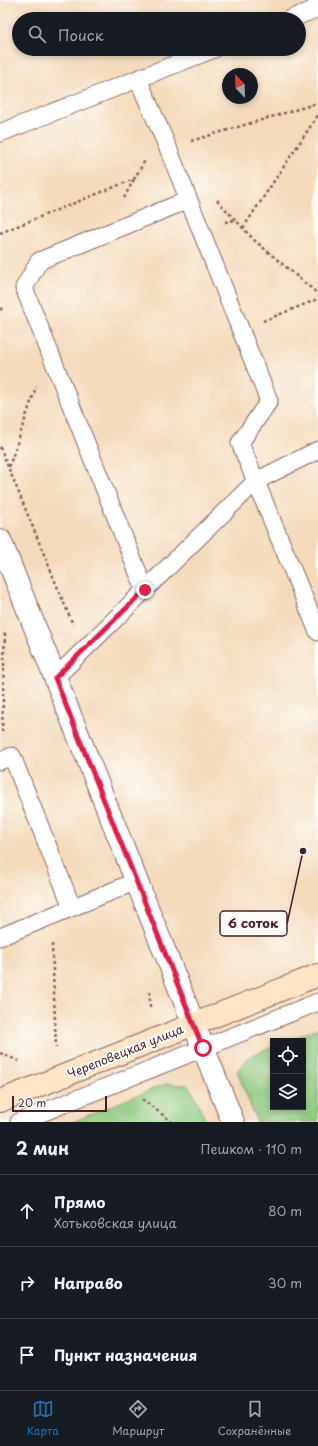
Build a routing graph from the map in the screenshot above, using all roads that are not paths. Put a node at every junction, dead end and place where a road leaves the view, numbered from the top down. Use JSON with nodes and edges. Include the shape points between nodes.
{"nodes":[{"id":1,"x":317,"y":0,"type":"edge"},
{"id":2,"x":306,"y":13,"type":"edge"},
{"id":3,"x":196,"y":56,"type":"edge"},
{"id":4,"x":138,"y":79,"type":"junction"},
{"id":5,"x":0,"y":133,"type":"edge"},
{"id":6,"x":188,"y":200,"type":"junction"},
{"id":7,"x":318,"y":450,"type":"edge"},
{"id":8,"x":256,"y":481,"type":"junction"},
{"id":9,"x":0,"y":540,"type":"edge"},
{"id":10,"x":145,"y":590,"type":"junction"},
{"id":11,"x":318,"y":632,"type":"edge"},
{"id":12,"x":55,"y":678,"type":"junction"},
{"id":13,"x":1,"y":761,"type":"edge"},
{"id":14,"x":137,"y":881,"type":"junction"},
{"id":15,"x":72,"y":907,"type":"junction"},
{"id":16,"x":0,"y":937,"type":"edge"},
{"id":17,"x":318,"y":975,"type":"edge"},
{"id":18,"x":318,"y":1002,"type":"edge"},
{"id":19,"x":193,"y":1024,"type":"junction"},
{"id":20,"x":203,"y":1048,"type":"junction"},
{"id":21,"x":0,"y":1101,"type":"edge"},
{"id":22,"x":18,"y":1122,"type":"edge"},
{"id":23,"x":233,"y":1122,"type":"edge"}],
"edges":[{"from":1,"to":2,"type":"lane","via":[[316,9]]},
{"from":3,"to":4,"type":"lane"},
{"from":4,"to":5,"type":"lane"},
{"from":4,"to":6,"type":"lane"},
{"from":6,"to":8,"type":"lane","via":[[269,401],[240,443]]},
{"from":6,"to":10,"type":"lane","via":[[38,261],[24,288]]},
{"from":7,"to":8,"type":"lane"},
{"from":8,"to":10,"type":"lane"},
{"from":8,"to":11,"type":"lane"},
{"from":9,"to":12,"type":"street"},
{"from":10,"to":12,"type":"lane"},
{"from":12,"to":14,"type":"street"},
{"from":13,"to":15,"type":"lane","via":[[12,756]]},
{"from":14,"to":15,"type":"lane"},
{"from":14,"to":19,"type":"street"},
{"from":15,"to":16,"type":"lane"},
{"from":17,"to":19,"type":"main road","name":"Череповецкая улица"},
{"from":18,"to":20,"type":"lane"},
{"from":19,"to":20,"type":"street"},
{"from":19,"to":21,"type":"main road","name":"Череповецкая улица"},
{"from":20,"to":22,"type":"lane"},
{"from":20,"to":23,"type":"street"}]}
